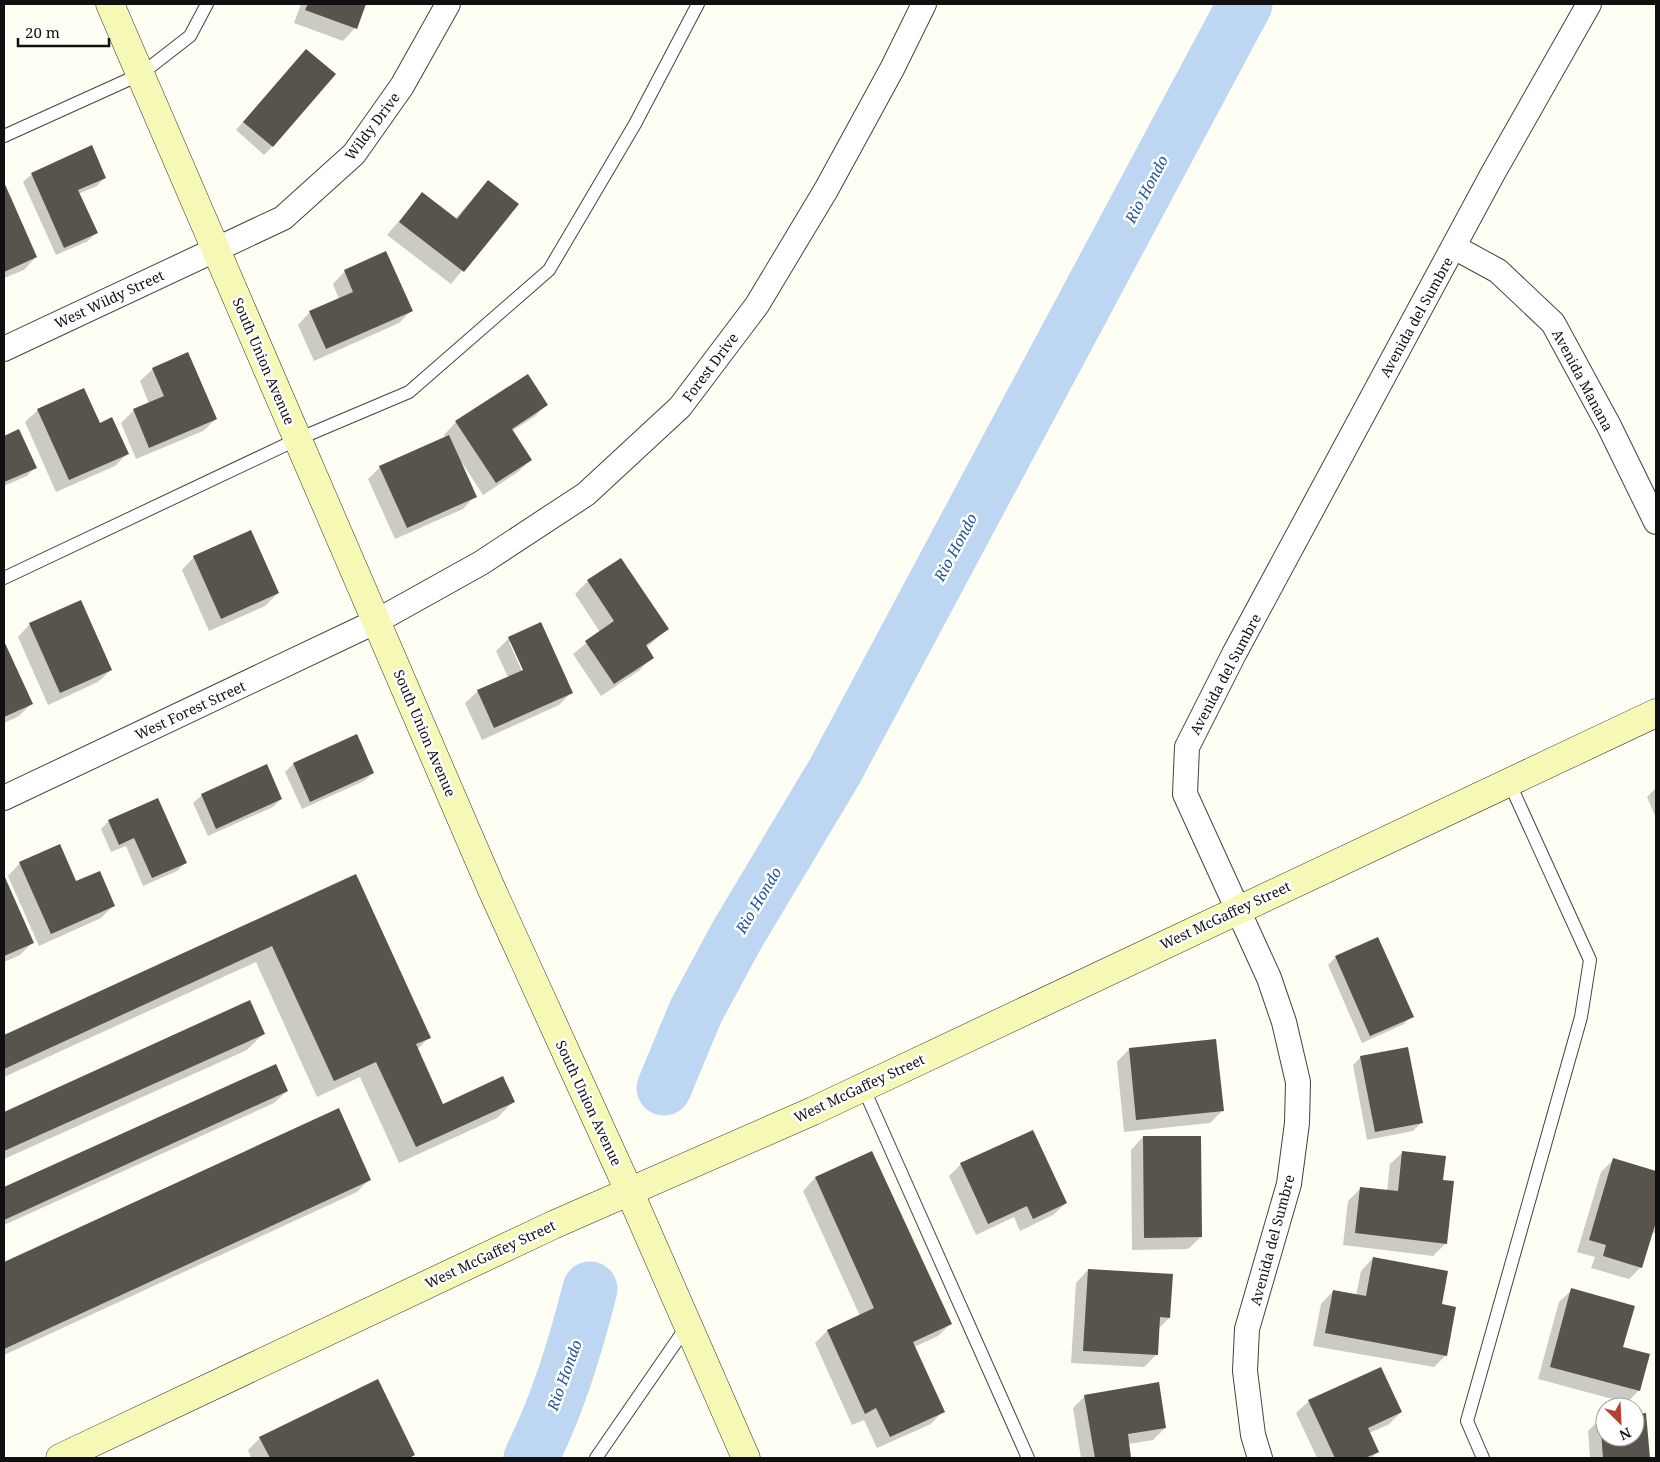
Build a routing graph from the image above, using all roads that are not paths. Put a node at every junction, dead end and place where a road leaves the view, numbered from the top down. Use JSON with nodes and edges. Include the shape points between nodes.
{"nodes":[{"id":1,"x":110,"y":4,"type":"edge"},
{"id":2,"x":207,"y":4,"type":"edge"},
{"id":3,"x":448,"y":4,"type":"edge"},
{"id":4,"x":698,"y":4,"type":"edge"},
{"id":5,"x":924,"y":4,"type":"edge"},
{"id":6,"x":1589,"y":4,"type":"edge"},
{"id":7,"x":141,"y":74,"type":"junction"},
{"id":8,"x":4,"y":136,"type":"edge"},
{"id":9,"x":1454,"y":247,"type":"junction"},
{"id":10,"x":215,"y":248,"type":"junction"},
{"id":11,"x":4,"y":349,"type":"edge"},
{"id":12,"x":298,"y":439,"type":"junction"},
{"id":13,"x":1656,"y":522,"type":"edge"},
{"id":14,"x":4,"y":578,"type":"edge"},
{"id":15,"x":377,"y":622,"type":"junction"},
{"id":16,"x":1656,"y":713,"type":"edge"},
{"id":17,"x":1508,"y":782,"type":"junction"},
{"id":18,"x":4,"y":798,"type":"edge"},
{"id":19,"x":1239,"y":908,"type":"junction"},
{"id":20,"x":863,"y":1087,"type":"junction"},
{"id":21,"x":630,"y":1193,"type":"junction"},
{"id":22,"x":687,"y":1326,"type":"junction"},
{"id":23,"x":60,"y":1458,"type":"edge"},
{"id":24,"x":596,"y":1458,"type":"edge"},
{"id":25,"x":746,"y":1458,"type":"edge"},
{"id":26,"x":1028,"y":1458,"type":"edge"},
{"id":27,"x":1260,"y":1458,"type":"edge"},
{"id":28,"x":1483,"y":1458,"type":"edge"}],
"edges":[{"from":1,"to":7,"type":"main road","name":"South Union Avenue"},
{"from":2,"to":7,"type":"lane","via":[[190,36]]},
{"from":3,"to":10,"type":"street","name":"Wildy Drive","via":[[402,86],[354,154],[283,218]]},
{"from":4,"to":12,"type":"lane","via":[[635,124],[549,270],[409,392]]},
{"from":5,"to":15,"type":"street","name":"Forest Drive","via":[[826,190],[757,305],[680,407],[586,494],[480,563]]},
{"from":6,"to":9,"type":"street","name":"Avenida del Sumbre","via":[[1532,101]]},
{"from":7,"to":8,"type":"lane"},
{"from":7,"to":10,"type":"main road","name":"South Union Avenue"},
{"from":9,"to":13,"type":"street","name":"Avenida Manana","via":[[1498,271],[1553,323]]},
{"from":9,"to":19,"type":"street","name":"Avenida del Sumbre","via":[[1187,746],[1185,794]]},
{"from":10,"to":11,"type":"street","name":"West Wildy Street"},
{"from":10,"to":12,"type":"main road","name":"South Union Avenue"},
{"from":12,"to":14,"type":"lane"},
{"from":12,"to":15,"type":"main road","name":"South Union Avenue"},
{"from":15,"to":18,"type":"street","name":"West Forest Street"},
{"from":15,"to":21,"type":"main road","name":"South Union Avenue","via":[[492,890]]},
{"from":16,"to":17,"type":"main road","name":"West McGaffey Street"},
{"from":17,"to":19,"type":"main road","name":"West McGaffey Street"},
{"from":17,"to":28,"type":"lane","via":[[1590,960],[1581,1017],[1467,1421]]},
{"from":19,"to":20,"type":"main road","name":"West McGaffey Street"},
{"from":19,"to":27,"type":"street","name":"Avenida del Sumbre","via":[[1284,1022],[1298,1082],[1297,1123],[1288,1184],[1247,1329],[1245,1371],[1253,1435]]},
{"from":20,"to":21,"type":"main road","name":"West McGaffey Street"},
{"from":20,"to":26,"type":"lane"},
{"from":21,"to":22,"type":"main road","name":"South Union Avenue"},
{"from":21,"to":23,"type":"main road","name":"West McGaffey Street","via":[[387,1302]]},
{"from":22,"to":24,"type":"lane"},
{"from":22,"to":25,"type":"main road","name":"South Union Avenue"}]}
